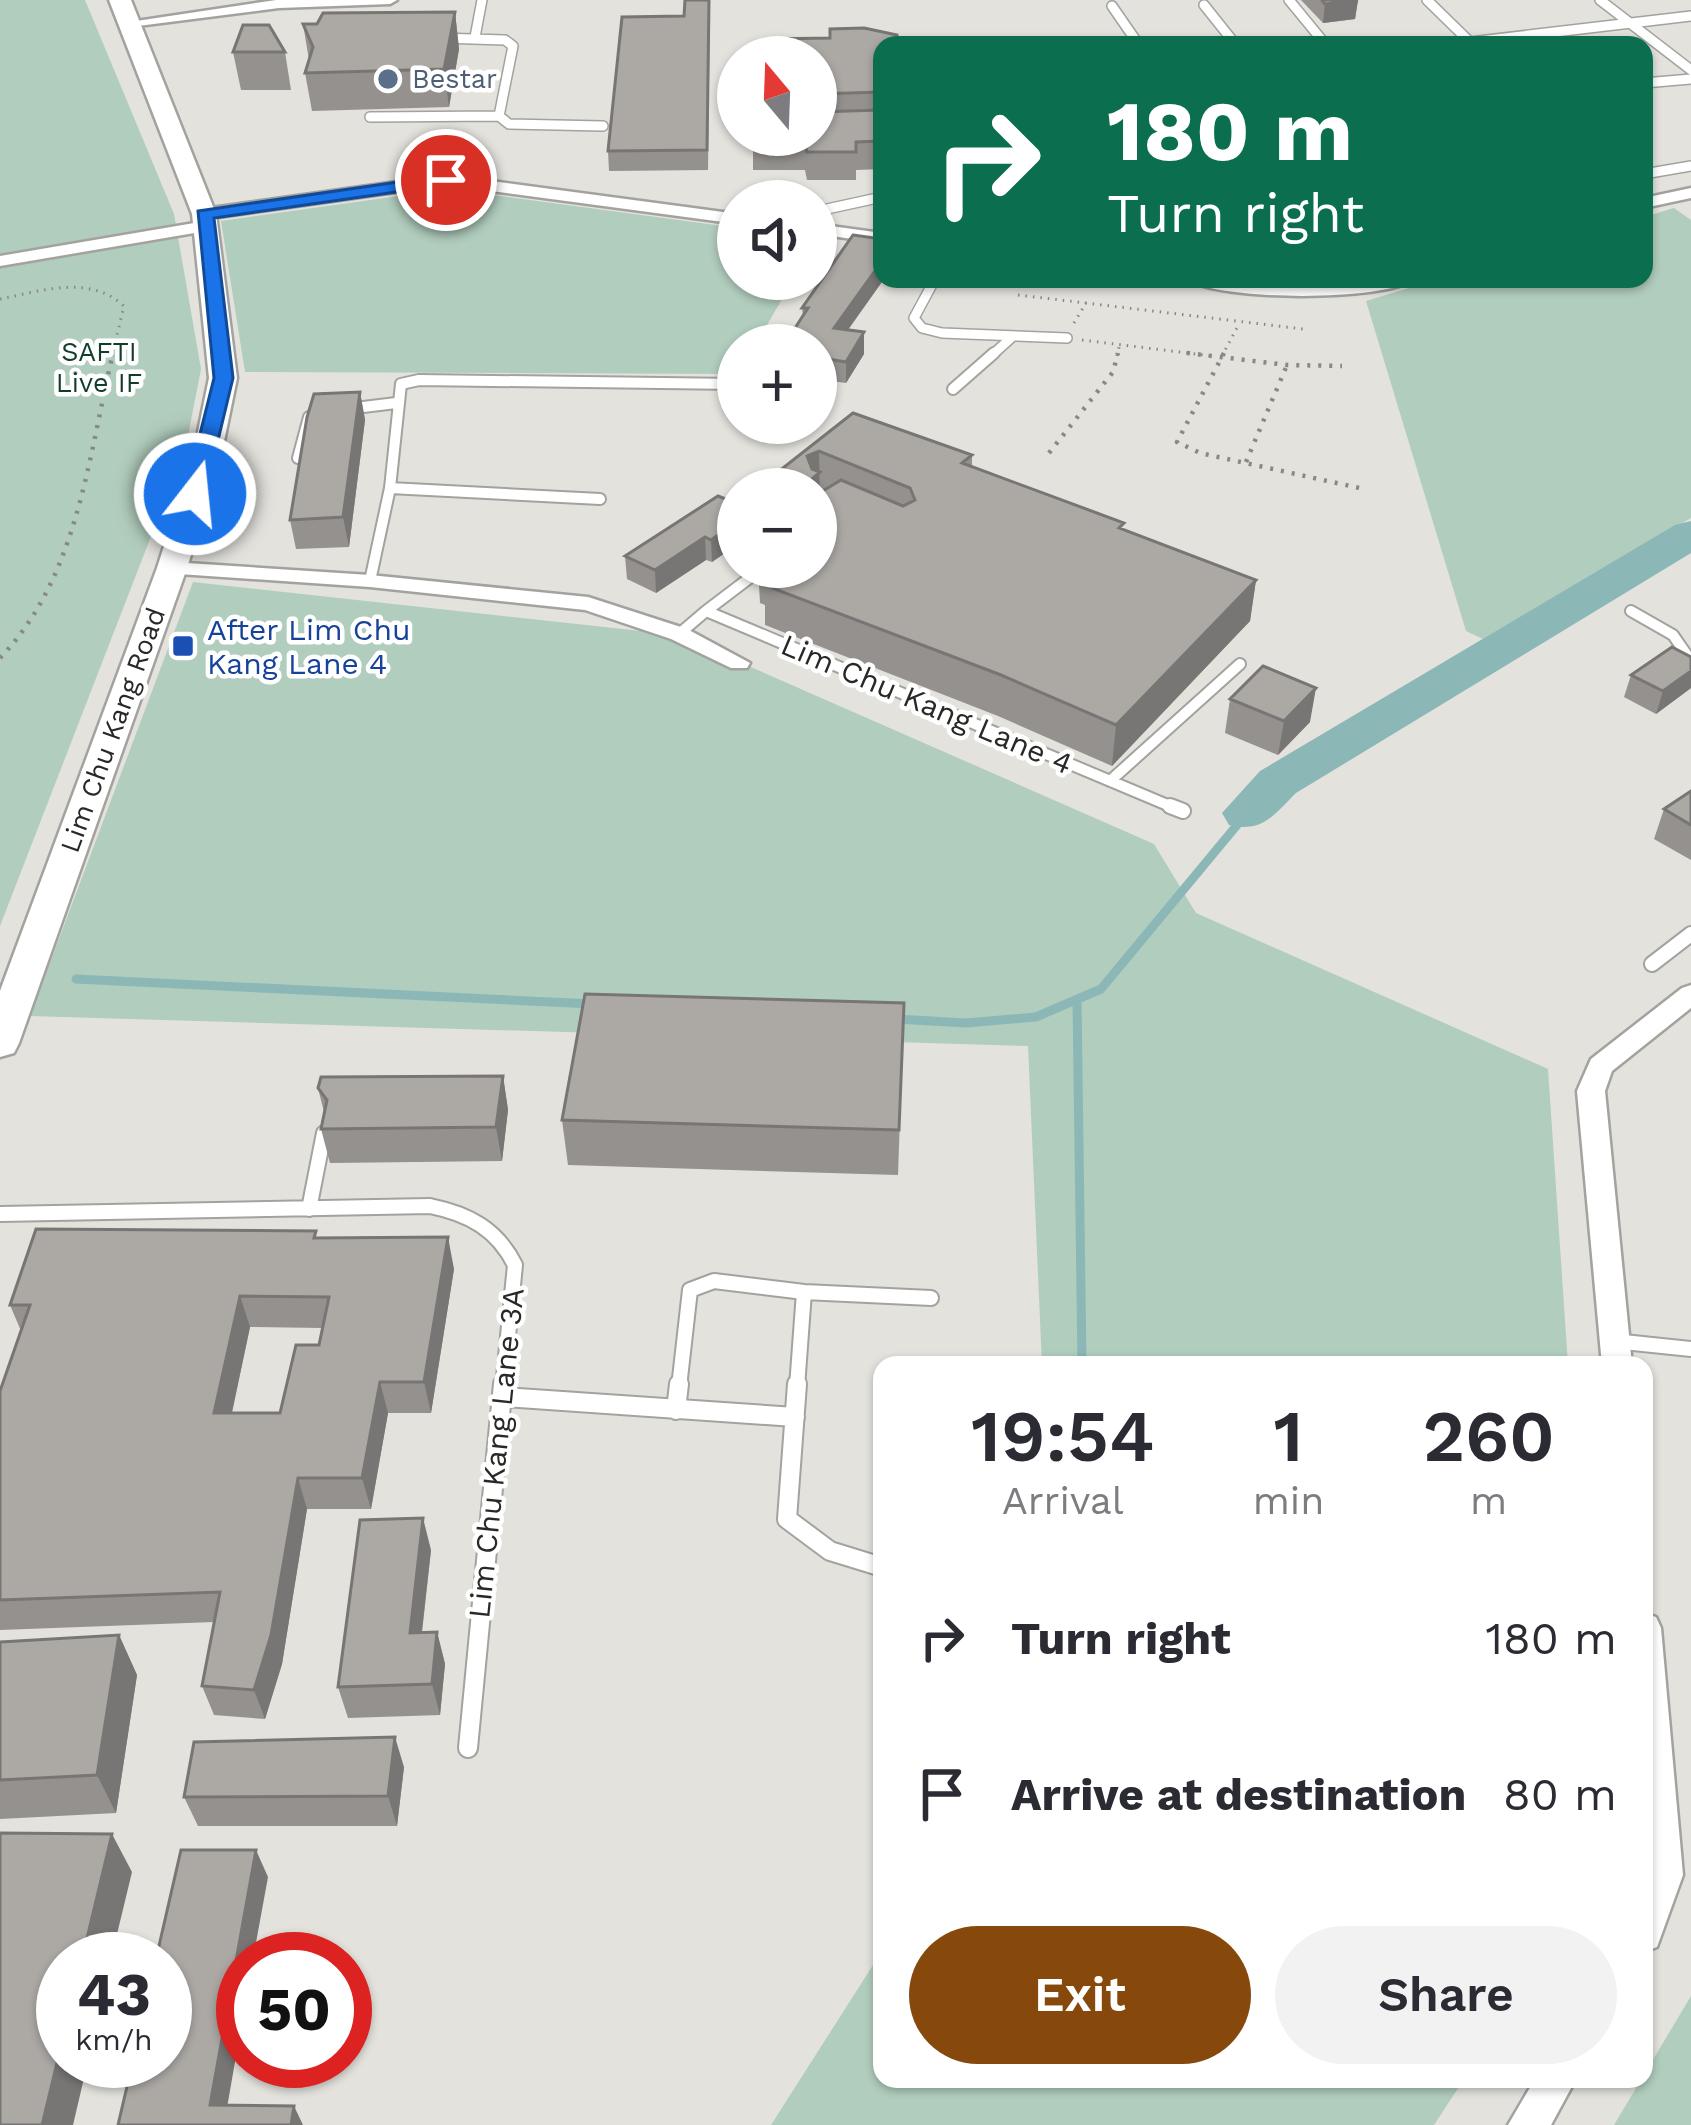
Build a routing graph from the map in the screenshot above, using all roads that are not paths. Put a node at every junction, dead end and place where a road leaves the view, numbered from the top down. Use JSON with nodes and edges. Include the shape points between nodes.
{"nodes":[{"id":1,"x":390,"y":0,"type":"edge"},
{"id":2,"x":482,"y":0,"type":"edge"},
{"id":3,"x":1289,"y":0,"type":"edge"},
{"id":4,"x":1427,"y":0,"type":"edge"},
{"id":5,"x":1600,"y":0,"type":"edge"},
{"id":6,"x":278,"y":2,"type":"edge"},
{"id":7,"x":1204,"y":5,"type":"dead end"},
{"id":8,"x":1112,"y":6,"type":"dead end"},
{"id":9,"x":125,"y":11,"type":"edge"},
{"id":10,"x":1691,"y":16,"type":"edge"},
{"id":11,"x":1630,"y":23,"type":"junction"},
{"id":12,"x":1133,"y":36,"type":"edge"},
{"id":13,"x":1228,"y":36,"type":"edge"},
{"id":14,"x":1319,"y":36,"type":"edge"},
{"id":15,"x":1464,"y":36,"type":"edge"},
{"id":16,"x":1532,"y":36,"type":"edge"},
{"id":17,"x":1645,"y":36,"type":"edge"},
{"id":18,"x":432,"y":38,"type":"edge"},
{"id":19,"x":476,"y":38,"type":"junction"},
{"id":20,"x":1653,"y":43,"type":"edge"},
{"id":21,"x":1691,"y":75,"type":"edge"},
{"id":22,"x":1653,"y":81,"type":"edge"},
{"id":23,"x":499,"y":116,"type":"junction"},
{"id":24,"x":370,"y":117,"type":"dead end"},
{"id":25,"x":603,"y":126,"type":"dead end"},
{"id":26,"x":1691,"y":166,"type":"edge"},
{"id":27,"x":1653,"y":172,"type":"edge"},
{"id":28,"x":1691,"y":193,"type":"edge"},
{"id":29,"x":873,"y":199,"type":"edge"},
{"id":30,"x":1653,"y":201,"type":"edge"},
{"id":31,"x":837,"y":207,"type":"edge"},
{"id":32,"x":717,"y":216,"type":"edge"},
{"id":33,"x":205,"y":220,"type":"junction"},
{"id":34,"x":837,"y":232,"type":"edge"},
{"id":35,"x":873,"y":237,"type":"edge"},
{"id":36,"x":0,"y":261,"type":"edge"},
{"id":37,"x":930,"y":288,"type":"edge"},
{"id":38,"x":1260,"y":288,"type":"edge"},
{"id":39,"x":1306,"y":288,"type":"edge"},
{"id":40,"x":1012,"y":338,"type":"junction"},
{"id":41,"x":1067,"y":338,"type":"road end"},
{"id":42,"x":717,"y":384,"type":"edge"},
{"id":43,"x":953,"y":389,"type":"dead end"},
{"id":44,"x":396,"y":403,"type":"junction"},
{"id":45,"x":298,"y":458,"type":"edge"},
{"id":46,"x":390,"y":488,"type":"junction"},
{"id":47,"x":600,"y":499,"type":"dead end"},
{"id":48,"x":172,"y":568,"type":"junction"},
{"id":49,"x":370,"y":581,"type":"junction"},
{"id":50,"x":736,"y":588,"type":"edge"},
{"id":51,"x":706,"y":611,"type":"junction"},
{"id":52,"x":1631,"y":611,"type":"dead end"},
{"id":53,"x":679,"y":634,"type":"junction"},
{"id":54,"x":1690,"y":657,"type":"edge"},
{"id":55,"x":739,"y":663,"type":"dead end"},
{"id":56,"x":1240,"y":664,"type":"dead end"},
{"id":57,"x":1110,"y":781,"type":"junction"},
{"id":58,"x":1183,"y":811,"type":"dead end"},
{"id":59,"x":1691,"y":934,"type":"edge"},
{"id":60,"x":1652,"y":964,"type":"dead end"},
{"id":61,"x":1691,"y":994,"type":"edge"},
{"id":62,"x":0,"y":1043,"type":"edge"},
{"id":63,"x":325,"y":1133,"type":"edge"},
{"id":64,"x":309,"y":1209,"type":"junction"},
{"id":65,"x":0,"y":1214,"type":"edge"},
{"id":66,"x":805,"y":1292,"type":"junction"},
{"id":67,"x":931,"y":1298,"type":"dead end"},
{"id":68,"x":1691,"y":1349,"type":"edge"},
{"id":69,"x":1615,"y":1353,"type":"edge"},
{"id":70,"x":503,"y":1397,"type":"junction"},
{"id":71,"x":676,"y":1410,"type":"junction"},
{"id":72,"x":795,"y":1418,"type":"junction"},
{"id":73,"x":873,"y":1565,"type":"edge"},
{"id":74,"x":1653,"y":1734,"type":"edge"},
{"id":75,"x":468,"y":1748,"type":"dead end"},
{"id":76,"x":1653,"y":1909,"type":"edge"},
{"id":77,"x":1551,"y":2088,"type":"edge"},
{"id":78,"x":1528,"y":2125,"type":"edge"}],
"edges":[{"from":1,"to":6,"type":"street"},
{"from":2,"to":19,"type":"lane"},
{"from":3,"to":14,"type":"lane"},
{"from":4,"to":15,"type":"lane"},
{"from":5,"to":11,"type":"lane"},
{"from":6,"to":9,"type":"street"},
{"from":7,"to":13,"type":"lane"},
{"from":8,"to":12,"type":"lane"},
{"from":9,"to":33,"type":"main road","name":"Lim Chu Kang Road"},
{"from":10,"to":11,"type":"lane"},
{"from":11,"to":16,"type":"lane"},
{"from":11,"to":17,"type":"lane"},
{"from":18,"to":19,"type":"lane"},
{"from":19,"to":23,"type":"lane","via":[[513,46]]},
{"from":20,"to":21,"type":"lane"},
{"from":21,"to":22,"type":"lane"},
{"from":23,"to":24,"type":"lane"},
{"from":23,"to":25,"type":"lane","via":[[508,124]]},
{"from":26,"to":27,"type":"lane"},
{"from":28,"to":30,"type":"street"},
{"from":29,"to":31,"type":"lane"},
{"from":32,"to":33,"type":"street","via":[[446,180]]},
{"from":33,"to":36,"type":"street"},
{"from":33,"to":48,"type":"main road","name":"Lim Chu Kang Road","via":[[224,378]]},
{"from":34,"to":35,"type":"street"},
{"from":37,"to":40,"type":"lane","via":[[914,318],[922,328]]},
{"from":38,"to":39,"type":"street"},
{"from":40,"to":41,"type":"lane"},
{"from":40,"to":43,"type":"lane"},
{"from":42,"to":44,"type":"lane","via":[[419,380],[401,384]]},
{"from":44,"to":45,"type":"lane","via":[[312,414]]},
{"from":44,"to":46,"type":"lane"},
{"from":46,"to":47,"type":"lane"},
{"from":46,"to":49,"type":"lane"},
{"from":48,"to":49,"type":"street","name":"Lim Chu Kang Lane 4"},
{"from":48,"to":62,"type":"main road","name":"Lim Chu Kang Road"},
{"from":49,"to":53,"type":"street","name":"Lim Chu Kang Lane 4","via":[[589,604]]},
{"from":50,"to":51,"type":"lane"},
{"from":51,"to":53,"type":"lane"},
{"from":51,"to":57,"type":"lane","name":"Lim Chu Kang Lane 4"},
{"from":52,"to":54,"type":"lane","via":[[1673,635]]},
{"from":53,"to":55,"type":"street","name":"Lim Chu Kang Lane 4"},
{"from":56,"to":57,"type":"lane"},
{"from":57,"to":58,"type":"lane","name":"Lim Chu Kang Lane 4"},
{"from":59,"to":60,"type":"lane"},
{"from":61,"to":69,"type":"street","via":[[1601,1066],[1591,1090]]},
{"from":63,"to":64,"type":"lane"},
{"from":64,"to":65,"type":"lane","name":"Lim Chu Kang Lane 3A"},
{"from":64,"to":70,"type":"lane","name":"Lim Chu Kang Lane 3A","via":[[460,1211],[507,1246],[514,1264]]},
{"from":66,"to":67,"type":"lane"},
{"from":66,"to":71,"type":"lane","via":[[714,1281],[690,1290]]},
{"from":66,"to":72,"type":"lane"},
{"from":68,"to":69,"type":"lane"},
{"from":70,"to":71,"type":"lane"},
{"from":70,"to":75,"type":"lane","name":"Lim Chu Kang Lane 3A"},
{"from":71,"to":72,"type":"lane"},
{"from":72,"to":73,"type":"lane","via":[[788,1520],[805,1540]]},
{"from":74,"to":76,"type":"street","via":[[1665,1875]]},
{"from":77,"to":78,"type":"street"}]}
